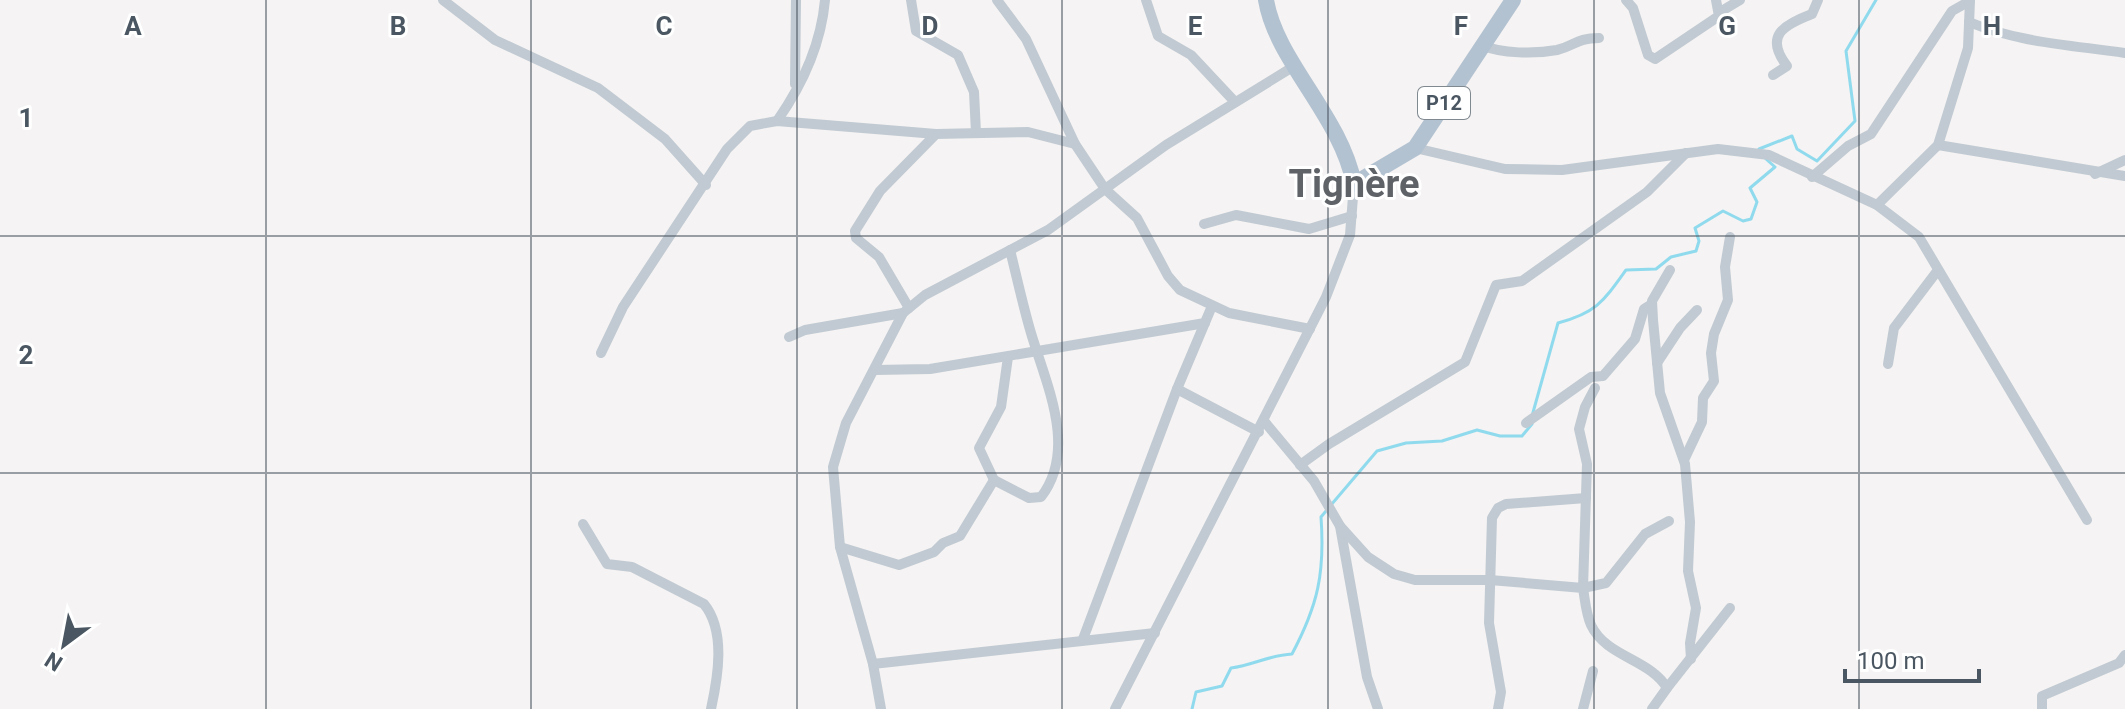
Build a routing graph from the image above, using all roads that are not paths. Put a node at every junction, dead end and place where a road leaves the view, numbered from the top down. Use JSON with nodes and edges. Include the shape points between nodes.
{"nodes":[{"id":1,"x":443,"y":0,"type":"edge"},
{"id":2,"x":796,"y":0,"type":"edge"},
{"id":3,"x":825,"y":0,"type":"edge"},
{"id":4,"x":911,"y":0,"type":"edge"},
{"id":5,"x":997,"y":0,"type":"edge"},
{"id":6,"x":1146,"y":0,"type":"edge"},
{"id":7,"x":1266,"y":0,"type":"edge"},
{"id":8,"x":1513,"y":0,"type":"edge"},
{"id":9,"x":1626,"y":0,"type":"edge"},
{"id":10,"x":1716,"y":0,"type":"edge"},
{"id":11,"x":1740,"y":0,"type":"edge"},
{"id":12,"x":1818,"y":0,"type":"edge"},
{"id":13,"x":1970,"y":0,"type":"edge"},
{"id":14,"x":1720,"y":12,"type":"junction"},
{"id":15,"x":1969,"y":22,"type":"junction"},
{"id":16,"x":1599,"y":38,"type":"dead end"},
{"id":17,"x":1482,"y":45,"type":"junction"},
{"id":18,"x":2125,"y":53,"type":"edge"},
{"id":19,"x":1296,"y":65,"type":"junction"},
{"id":20,"x":1773,"y":75,"type":"dead end"},
{"id":21,"x":793,"y":98,"type":"junction"},
{"id":22,"x":1235,"y":102,"type":"junction"},
{"id":23,"x":777,"y":121,"type":"junction"},
{"id":24,"x":976,"y":133,"type":"junction"},
{"id":25,"x":936,"y":134,"type":"junction"},
{"id":26,"x":1075,"y":144,"type":"junction"},
{"id":27,"x":1938,"y":145,"type":"junction"},
{"id":28,"x":1415,"y":148,"type":"junction"},
{"id":29,"x":1686,"y":153,"type":"junction"},
{"id":30,"x":2125,"y":160,"type":"edge"},
{"id":31,"x":2095,"y":174,"type":"junction"},
{"id":32,"x":2125,"y":176,"type":"edge"},
{"id":33,"x":1812,"y":177,"type":"junction"},
{"id":34,"x":1354,"y":184,"type":"junction"},
{"id":35,"x":706,"y":185,"type":"junction"},
{"id":36,"x":1105,"y":189,"type":"junction"},
{"id":37,"x":1877,"y":205,"type":"junction"},
{"id":38,"x":1352,"y":216,"type":"junction"},
{"id":39,"x":1204,"y":224,"type":"dead end"},
{"id":40,"x":1730,"y":237,"type":"dead end"},
{"id":41,"x":1010,"y":250,"type":"junction"},
{"id":42,"x":1670,"y":270,"type":"dead end"},
{"id":43,"x":1938,"y":270,"type":"junction"},
{"id":44,"x":1652,"y":304,"type":"junction"},
{"id":45,"x":1212,"y":306,"type":"junction"},
{"id":46,"x":1697,"y":310,"type":"dead end"},
{"id":47,"x":906,"y":311,"type":"junction"},
{"id":48,"x":1205,"y":323,"type":"junction"},
{"id":49,"x":1310,"y":329,"type":"junction"},
{"id":50,"x":789,"y":337,"type":"dead end"},
{"id":51,"x":601,"y":353,"type":"dead end"},
{"id":52,"x":1037,"y":353,"type":"junction"},
{"id":53,"x":1008,"y":357,"type":"junction"},
{"id":54,"x":1657,"y":363,"type":"junction"},
{"id":55,"x":1888,"y":364,"type":"dead end"},
{"id":56,"x":875,"y":370,"type":"junction"},
{"id":57,"x":1595,"y":388,"type":"dead end"},
{"id":58,"x":1177,"y":389,"type":"junction"},
{"id":59,"x":1526,"y":423,"type":"dead end"},
{"id":60,"x":1261,"y":426,"type":"junction"},
{"id":61,"x":1684,"y":460,"type":"junction"},
{"id":62,"x":1300,"y":465,"type":"junction"},
{"id":63,"x":994,"y":480,"type":"junction"},
{"id":64,"x":1586,"y":498,"type":"junction"},
{"id":65,"x":2087,"y":520,"type":"dead end"},
{"id":66,"x":1669,"y":521,"type":"dead end"},
{"id":67,"x":583,"y":524,"type":"dead end"},
{"id":68,"x":1340,"y":526,"type":"junction"},
{"id":69,"x":840,"y":547,"type":"junction"},
{"id":70,"x":1490,"y":580,"type":"junction"},
{"id":71,"x":1583,"y":588,"type":"junction"},
{"id":72,"x":1730,"y":608,"type":"dead end"},
{"id":73,"x":1155,"y":633,"type":"junction"},
{"id":74,"x":1083,"y":639,"type":"junction"},
{"id":75,"x":2125,"y":655,"type":"edge"},
{"id":76,"x":1691,"y":659,"type":"junction"},
{"id":77,"x":873,"y":664,"type":"junction"},
{"id":78,"x":1593,"y":671,"type":"dead end"},
{"id":79,"x":1667,"y":688,"type":"junction"},
{"id":80,"x":711,"y":709,"type":"edge"},
{"id":81,"x":881,"y":709,"type":"edge"},
{"id":82,"x":1115,"y":709,"type":"edge"},
{"id":83,"x":1378,"y":709,"type":"edge"},
{"id":84,"x":1498,"y":709,"type":"edge"},
{"id":85,"x":1583,"y":709,"type":"edge"},
{"id":86,"x":1652,"y":709,"type":"edge"},
{"id":87,"x":2042,"y":709,"type":"edge"}],
"edges":[{"from":1,"to":35,"type":"street","via":[[495,40],[598,88],[665,139]]},
{"from":2,"to":21,"type":"street"},
{"from":3,"to":21,"type":"street","via":[[823,30]]},
{"from":4,"to":24,"type":"street","via":[[916,31],[958,55],[974,92]]},
{"from":5,"to":26,"type":"street","via":[[1026,39]]},
{"from":6,"to":22,"type":"street","via":[[1158,36],[1191,55]]},
{"from":7,"to":19,"type":"main road"},
{"from":8,"to":17,"type":"main road","number":"P12"},
{"from":9,"to":14,"type":"street","via":[[1648,55],[1655,59]]},
{"from":10,"to":14,"type":"street"},
{"from":11,"to":14,"type":"street"},
{"from":12,"to":20,"type":"street","via":[[1812,14],[1780,31],[1778,55],[1787,66]]},
{"from":13,"to":15,"type":"street"},
{"from":13,"to":33,"type":"street","via":[[1952,11],[1871,134]]},
{"from":15,"to":18,"type":"street","via":[[2040,44]]},
{"from":15,"to":27,"type":"street","via":[[1968,48]]},
{"from":16,"to":17,"type":"street","via":[[1577,38],[1551,51],[1496,51]]},
{"from":17,"to":28,"type":"main road","number":"P12"},
{"from":19,"to":22,"type":"street"},
{"from":19,"to":34,"type":"main road","via":[[1335,131]]},
{"from":21,"to":23,"type":"street"},
{"from":22,"to":36,"type":"street"},
{"from":23,"to":25,"type":"street"},
{"from":23,"to":35,"type":"street","via":[[750,126],[727,149]]},
{"from":24,"to":25,"type":"street"},
{"from":24,"to":26,"type":"street","via":[[1028,132]]},
{"from":25,"to":47,"type":"street","via":[[880,191],[855,231],[856,238],[879,257]]},
{"from":26,"to":36,"type":"street"},
{"from":27,"to":31,"type":"street"},
{"from":27,"to":37,"type":"street"},
{"from":28,"to":29,"type":"street","via":[[1519,169],[1562,170]]},
{"from":28,"to":34,"type":"main road","number":"P12"},
{"from":29,"to":33,"type":"street","via":[[1718,149],[1769,155]]},
{"from":29,"to":62,"type":"street","via":[[1647,192],[1522,281],[1496,285],[1465,362]]},
{"from":30,"to":31,"type":"street"},
{"from":31,"to":32,"type":"street"},
{"from":33,"to":37,"type":"street"},
{"from":34,"to":38,"type":"street"},
{"from":35,"to":51,"type":"street","via":[[623,307]]},
{"from":36,"to":41,"type":"street"},
{"from":36,"to":45,"type":"street","via":[[1137,218],[1180,290]]},
{"from":37,"to":43,"type":"street","via":[[1919,237]]},
{"from":38,"to":39,"type":"street","via":[[1309,229],[1236,215]]},
{"from":38,"to":49,"type":"street","via":[[1350,235]]},
{"from":40,"to":61,"type":"street","via":[[1725,267],[1728,300],[1711,353],[1714,381],[1703,398],[1702,422]]},
{"from":41,"to":47,"type":"street","via":[[925,295]]},
{"from":41,"to":52,"type":"street"},
{"from":42,"to":44,"type":"street"},
{"from":43,"to":55,"type":"street","via":[[1894,328]]},
{"from":43,"to":65,"type":"street"},
{"from":44,"to":54,"type":"street"},
{"from":44,"to":59,"type":"street","via":[[1644,309],[1635,339],[1603,376],[1591,377]]},
{"from":45,"to":48,"type":"street"},
{"from":45,"to":49,"type":"street"},
{"from":46,"to":54,"type":"street"},
{"from":47,"to":50,"type":"street"},
{"from":47,"to":56,"type":"street"},
{"from":48,"to":52,"type":"street"},
{"from":48,"to":58,"type":"street"},
{"from":49,"to":60,"type":"street"},
{"from":52,"to":53,"type":"street"},
{"from":52,"to":63,"type":"street","via":[[1054,411],[1059,453],[1055,475],[1041,497],[1033,499]]},
{"from":53,"to":56,"type":"street","via":[[930,369]]},
{"from":53,"to":63,"type":"street","via":[[1001,407],[979,448]]},
{"from":54,"to":61,"type":"street","via":[[1660,393]]},
{"from":56,"to":69,"type":"street","via":[[846,423],[833,467]]},
{"from":57,"to":64,"type":"street","via":[[1579,429],[1587,464]]},
{"from":58,"to":60,"type":"street"},
{"from":58,"to":74,"type":"street"},
{"from":60,"to":62,"type":"street"},
{"from":60,"to":73,"type":"street"},
{"from":61,"to":76,"type":"street","via":[[1688,571],[1696,608]]},
{"from":62,"to":68,"type":"street"},
{"from":63,"to":69,"type":"street","via":[[960,536],[921,558],[899,565]]},
{"from":64,"to":70,"type":"street","via":[[1527,500],[1498,508],[1490,533]]},
{"from":64,"to":71,"type":"street"},
{"from":66,"to":71,"type":"street","via":[[1645,534],[1606,583]]},
{"from":67,"to":80,"type":"street","via":[[607,564],[632,567],[704,604],[711,614],[717,674]]},
{"from":68,"to":70,"type":"street","via":[[1368,557],[1394,574],[1415,580]]},
{"from":68,"to":83,"type":"street","via":[[1367,677]]},
{"from":69,"to":77,"type":"street"},
{"from":70,"to":71,"type":"street"},
{"from":70,"to":84,"type":"street","via":[[1489,623],[1501,692]]},
{"from":71,"to":79,"type":"street","via":[[1598,636],[1660,676]]},
{"from":72,"to":76,"type":"street"},
{"from":73,"to":74,"type":"street"},
{"from":73,"to":82,"type":"street"},
{"from":74,"to":77,"type":"street"},
{"from":75,"to":87,"type":"street","via":[[2119,663],[2042,696]]},
{"from":76,"to":79,"type":"street"},
{"from":77,"to":81,"type":"street"},
{"from":78,"to":85,"type":"street"},
{"from":79,"to":86,"type":"street"}]}
